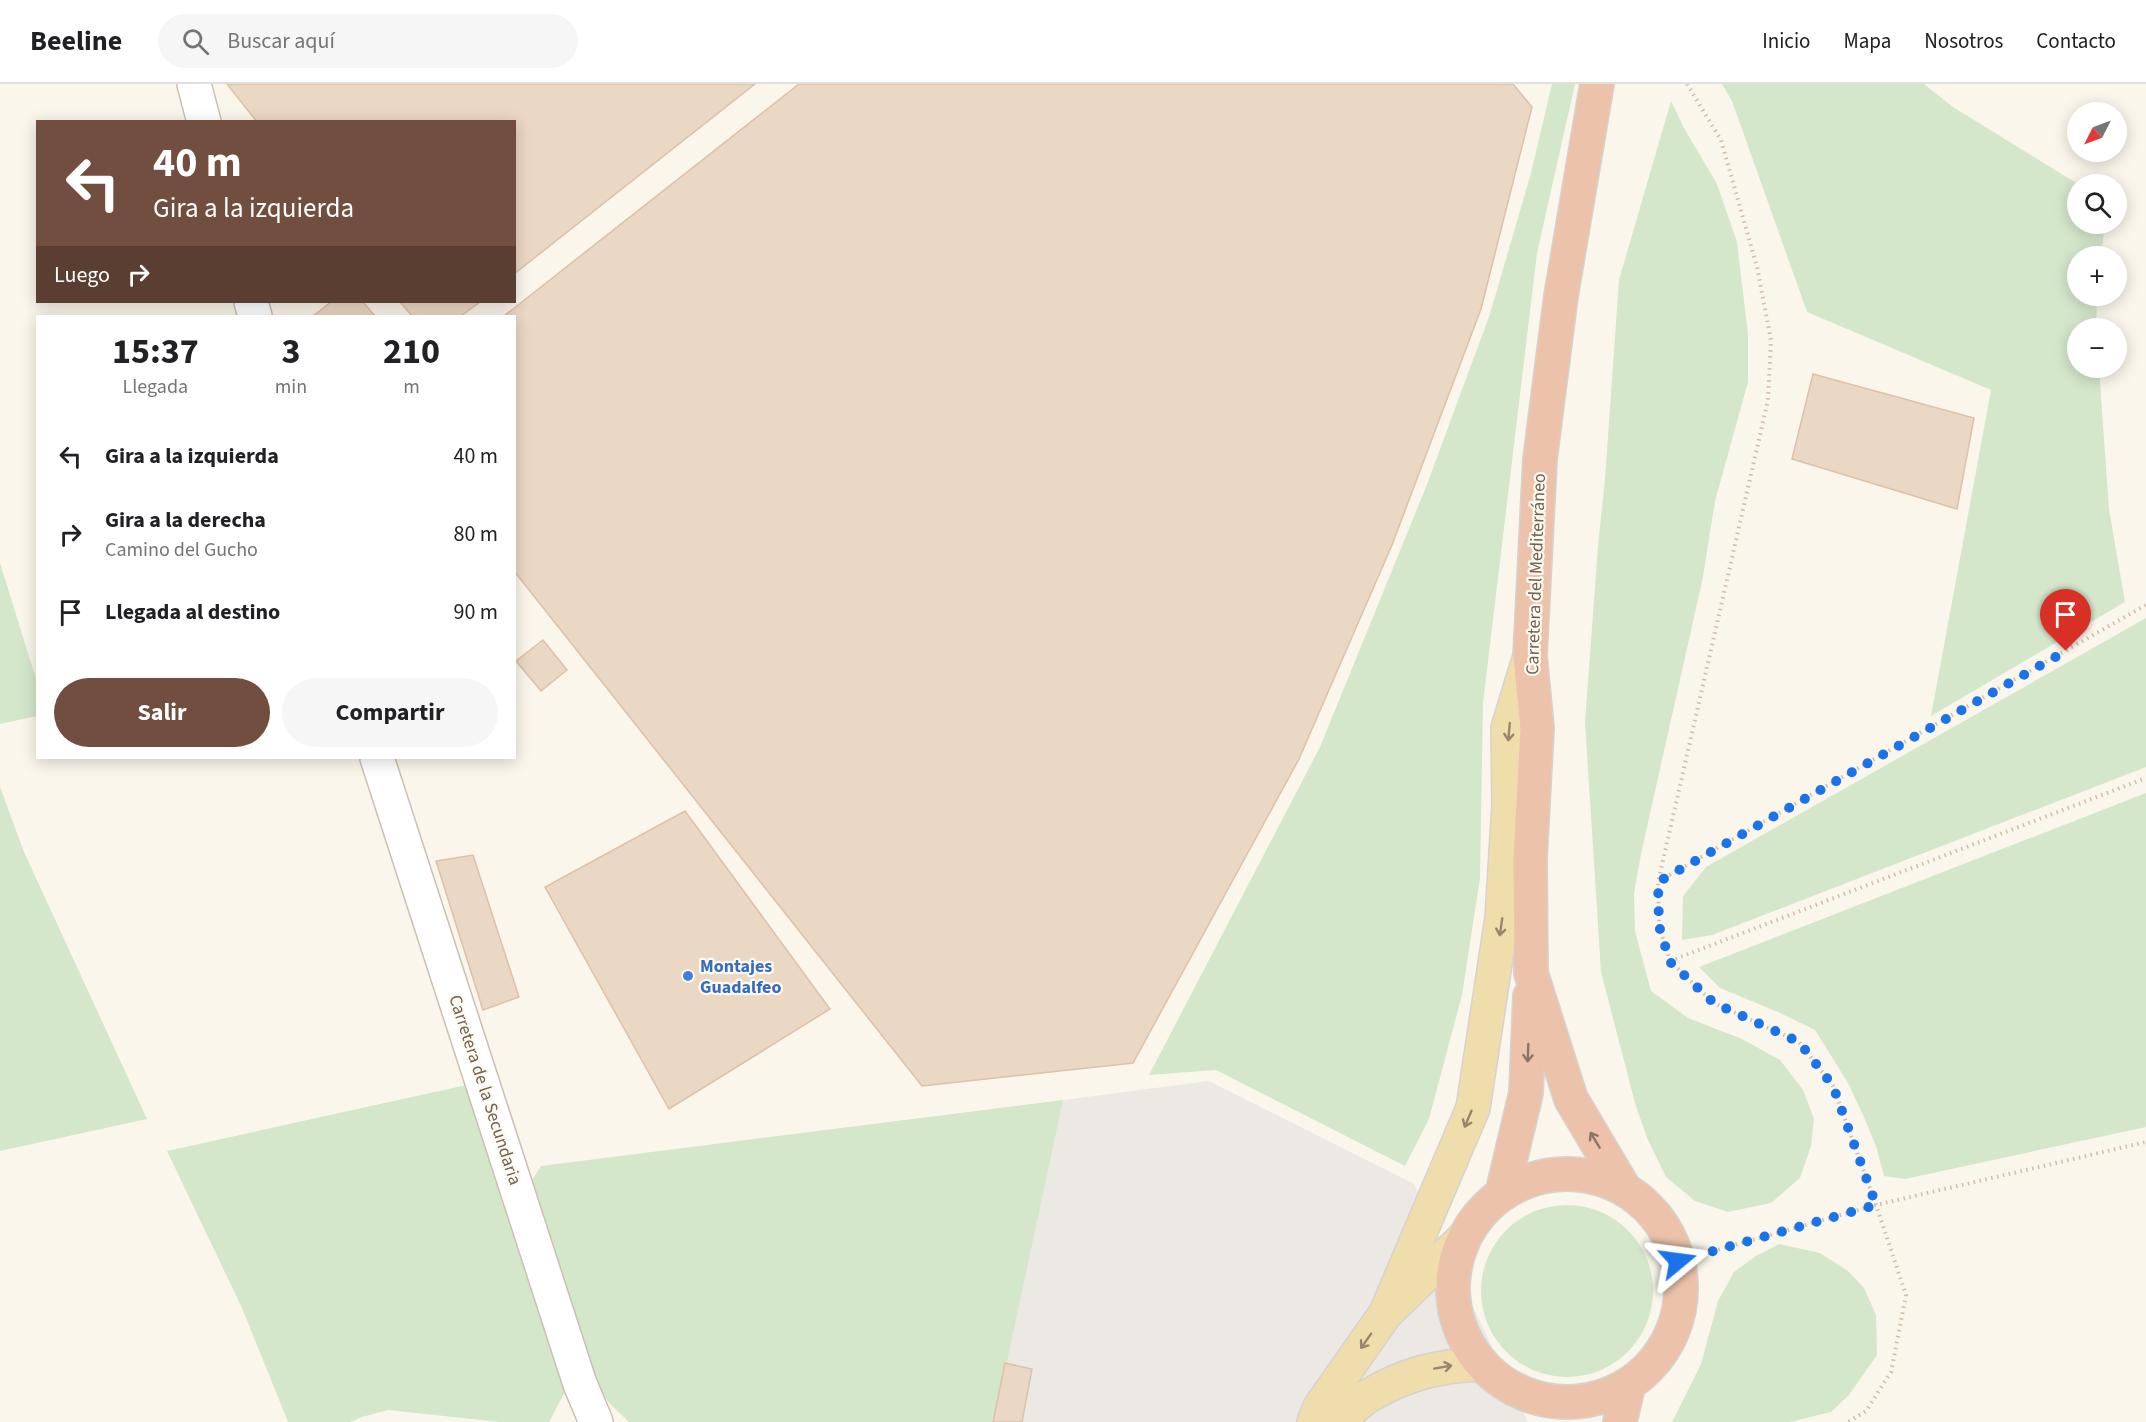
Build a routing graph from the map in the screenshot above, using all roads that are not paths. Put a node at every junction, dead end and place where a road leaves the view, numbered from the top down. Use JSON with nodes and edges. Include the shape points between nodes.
{"nodes":[{"id":1,"x":194,"y":84,"type":"edge"},
{"id":2,"x":1597,"y":84,"type":"edge"},
{"id":3,"x":203,"y":120,"type":"edge"},
{"id":4,"x":1530,"y":656,"type":"junction"},
{"id":5,"x":377,"y":759,"type":"edge"},
{"id":6,"x":1531,"y":974,"type":"junction"},
{"id":7,"x":1625,"y":1190,"type":"junction"},
{"id":8,"x":1502,"y":1194,"type":"junction"},
{"id":9,"x":1464,"y":1238,"type":"junction"},
{"id":10,"x":1386,"y":1313,"type":"junction"},
{"id":11,"x":1481,"y":1364,"type":"junction"},
{"id":12,"x":1628,"y":1386,"type":"junction"},
{"id":13,"x":1518,"y":1392,"type":"junction"},
{"id":14,"x":596,"y":1422,"type":"edge"},
{"id":15,"x":1314,"y":1422,"type":"edge"},
{"id":16,"x":1337,"y":1422,"type":"edge"},
{"id":17,"x":1536,"y":1422,"type":"edge"},
{"id":18,"x":1620,"y":1422,"type":"edge"}],
"edges":[{"from":1,"to":3,"type":"street"},
{"from":2,"to":4,"type":"highway","name":"Carretera del Mediterráneo","via":[[1561,296],[1540,459]]},
{"from":4,"to":6,"type":"highway","name":"Carretera del Mediterráneo","via":[[1537,728],[1530,858]]},
{"from":4,"to":10,"type":"main road","one_way":true,"via":[[1508,728],[1509,804],[1502,918],[1473,1108]]},
{"from":5,"to":14,"type":"street","name":"Carretera de la Secundaria","via":[[580,1384]]},
{"from":7,"to":6,"type":"highway","name":"Carretera del Mediterráneo","one_way":true,"via":[[1571,1099]]},
{"from":6,"to":8,"type":"highway","one_way":true,"via":[[1526,1093]]},
{"from":7,"to":8,"type":"highway","via":[[1595,1177],[1563,1174],[1531,1180]]},
{"from":7,"to":12,"type":"highway","via":[[1649,1209],[1667,1233],[1678,1261],[1682,1297],[1673,1331],[1655,1362]]},
{"from":8,"to":9,"type":"highway","via":[[1481,1213]]},
{"from":9,"to":10,"type":"main road"},
{"from":9,"to":11,"type":"highway","via":[[1454,1269],[1454,1303],[1463,1335]]},
{"from":10,"to":15,"type":"main road","one_way":true,"via":[[1320,1407]]},
{"from":11,"to":13,"type":"highway"},
{"from":16,"to":11,"type":"main road","one_way":true,"via":[[1369,1396],[1416,1373],[1448,1365]]},
{"from":12,"to":13,"type":"highway","via":[[1593,1400],[1555,1402]]},
{"from":12,"to":18,"type":"highway"},
{"from":13,"to":17,"type":"highway"}]}
